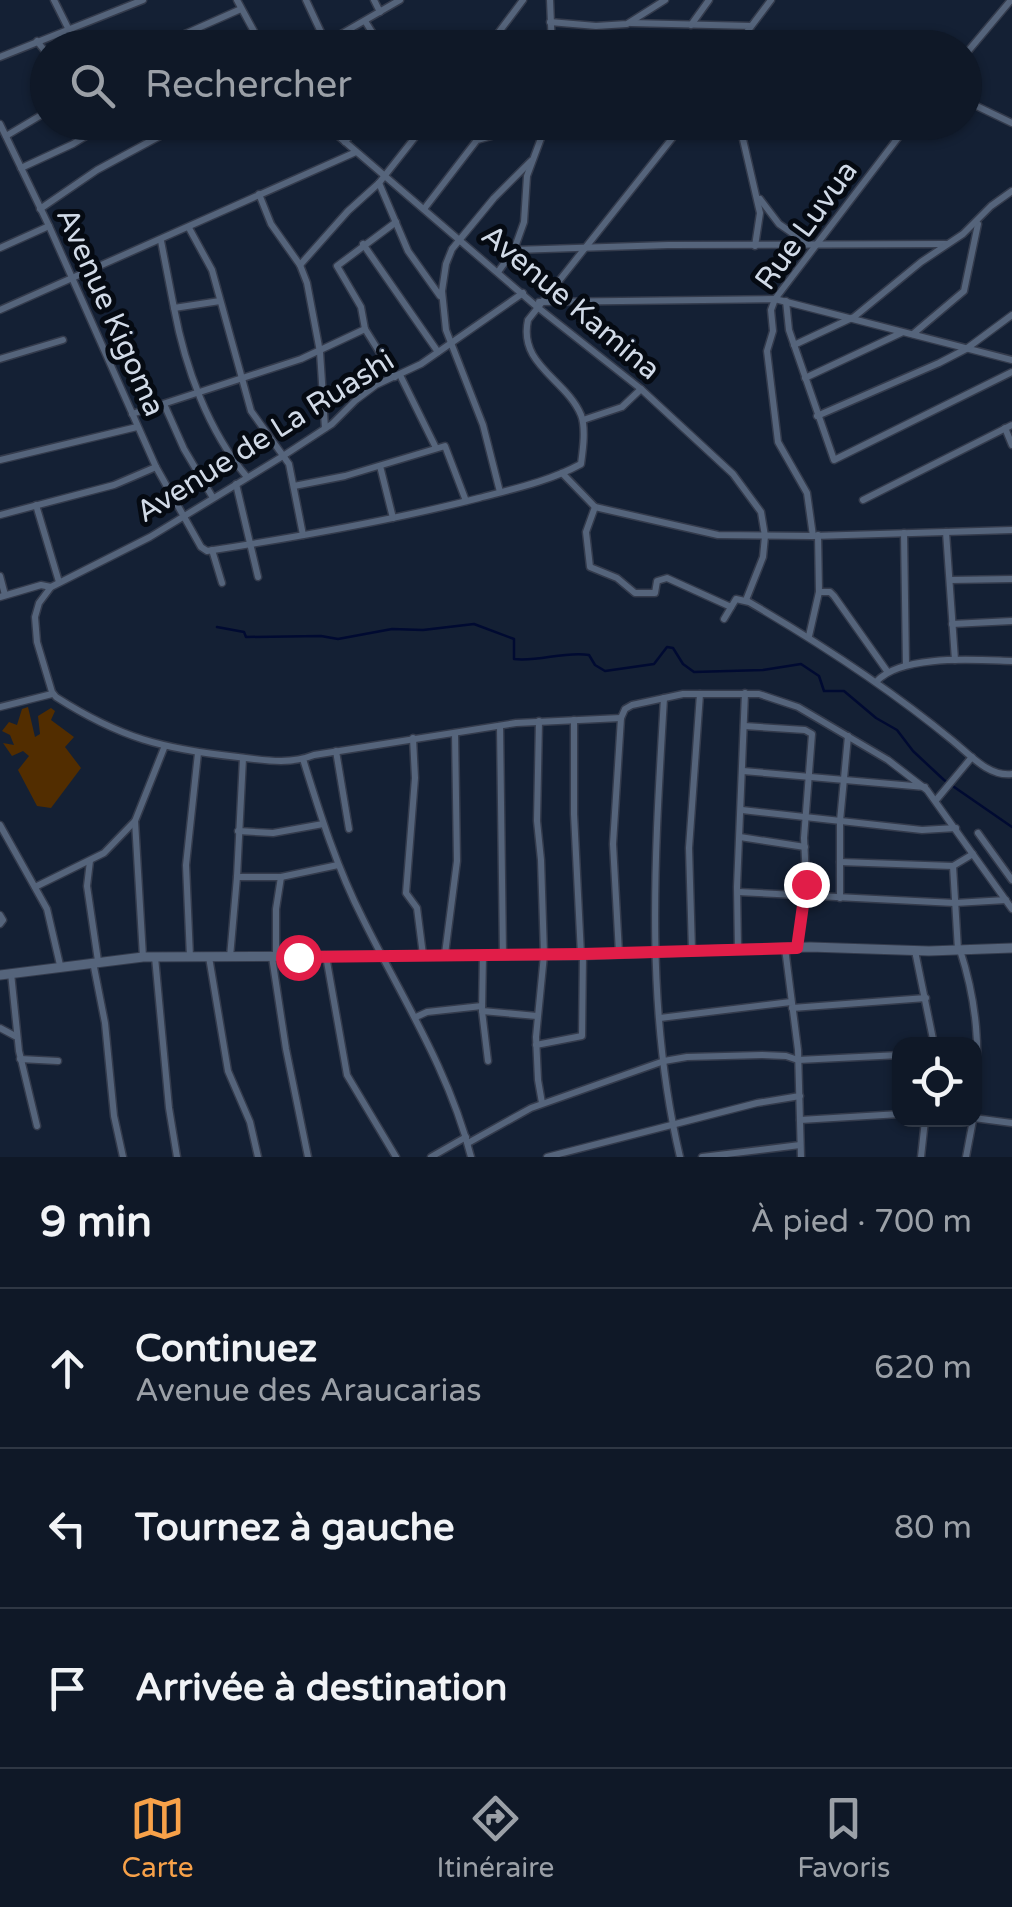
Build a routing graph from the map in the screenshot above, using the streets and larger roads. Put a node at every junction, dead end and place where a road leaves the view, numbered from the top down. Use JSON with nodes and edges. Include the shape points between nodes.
{"nodes":[{"id":1,"x":54,"y":0,"type":"edge"},
{"id":2,"x":143,"y":0,"type":"edge"},
{"id":3,"x":237,"y":0,"type":"edge"},
{"id":4,"x":306,"y":0,"type":"edge"},
{"id":5,"x":374,"y":0,"type":"edge"},
{"id":6,"x":400,"y":0,"type":"edge"},
{"id":7,"x":523,"y":0,"type":"edge"},
{"id":8,"x":550,"y":0,"type":"edge"},
{"id":9,"x":665,"y":0,"type":"edge"},
{"id":10,"x":709,"y":0,"type":"edge"},
{"id":11,"x":771,"y":0,"type":"edge"},
{"id":12,"x":1011,"y":0,"type":"edge"},
{"id":13,"x":130,"y":2,"type":"edge"},
{"id":14,"x":242,"y":9,"type":"junction"},
{"id":15,"x":380,"y":12,"type":"junction"},
{"id":16,"x":365,"y":20,"type":"junction"},
{"id":17,"x":633,"y":21,"type":"junction"},
{"id":18,"x":550,"y":22,"type":"junction"},
{"id":19,"x":691,"y":25,"type":"junction"},
{"id":20,"x":751,"y":26,"type":"junction"},
{"id":21,"x":68,"y":28,"type":"junction"},
{"id":22,"x":64,"y":30,"type":"edge"},
{"id":23,"x":194,"y":30,"type":"edge"},
{"id":24,"x":253,"y":30,"type":"edge"},
{"id":25,"x":320,"y":30,"type":"edge"},
{"id":26,"x":348,"y":30,"type":"edge"},
{"id":27,"x":371,"y":30,"type":"edge"},
{"id":28,"x":500,"y":30,"type":"edge"},
{"id":29,"x":551,"y":30,"type":"edge"},
{"id":30,"x":748,"y":30,"type":"edge"},
{"id":31,"x":982,"y":35,"type":"edge"},
{"id":32,"x":30,"y":45,"type":"edge"},
{"id":33,"x":0,"y":57,"type":"edge"},
{"id":34,"x":982,"y":109,"type":"edge"},
{"id":35,"x":30,"y":122,"type":"edge"},
{"id":36,"x":1012,"y":123,"type":"edge"},
{"id":37,"x":0,"y":124,"type":"edge"},
{"id":38,"x":6,"y":136,"type":"junction"},
{"id":39,"x":80,"y":140,"type":"edge"},
{"id":40,"x":153,"y":140,"type":"edge"},
{"id":41,"x":343,"y":140,"type":"edge"},
{"id":42,"x":413,"y":140,"type":"edge"},
{"id":43,"x":477,"y":140,"type":"edge"},
{"id":44,"x":538,"y":140,"type":"edge"},
{"id":45,"x":670,"y":140,"type":"edge"},
{"id":46,"x":742,"y":140,"type":"edge"},
{"id":47,"x":896,"y":140,"type":"edge"},
{"id":48,"x":345,"y":142,"type":"joint"},
{"id":49,"x":356,"y":152,"type":"junction"},
{"id":50,"x":531,"y":161,"type":"junction"},
{"id":51,"x":20,"y":168,"type":"junction"},
{"id":52,"x":385,"y":176,"type":"junction"},
{"id":53,"x":380,"y":184,"type":"junction"},
{"id":54,"x":1012,"y":191,"type":"edge"},
{"id":55,"x":259,"y":194,"type":"junction"},
{"id":56,"x":756,"y":194,"type":"junction"},
{"id":57,"x":40,"y":209,"type":"junction"},
{"id":58,"x":424,"y":209,"type":"junction"},
{"id":59,"x":980,"y":218,"type":"junction"},
{"id":60,"x":396,"y":222,"type":"junction"},
{"id":61,"x":50,"y":226,"type":"junction"},
{"id":62,"x":190,"y":228,"type":"junction"},
{"id":63,"x":460,"y":239,"type":"junction"},
{"id":64,"x":161,"y":240,"type":"junction"},
{"id":65,"x":364,"y":244,"type":"junction"},
{"id":66,"x":946,"y":244,"type":"junction"},
{"id":67,"x":755,"y":246,"type":"junction"},
{"id":68,"x":584,"y":247,"type":"junction"},
{"id":69,"x":815,"y":247,"type":"junction"},
{"id":70,"x":0,"y":248,"type":"edge"},
{"id":71,"x":514,"y":250,"type":"junction"},
{"id":72,"x":300,"y":265,"type":"junction"},
{"id":73,"x":498,"y":272,"type":"junction"},
{"id":74,"x":74,"y":279,"type":"junction"},
{"id":75,"x":523,"y":293,"type":"junction"},
{"id":76,"x":442,"y":299,"type":"junction"},
{"id":77,"x":775,"y":299,"type":"junction"},
{"id":78,"x":220,"y":300,"type":"junction"},
{"id":79,"x":786,"y":301,"type":"junction"},
{"id":80,"x":538,"y":304,"type":"junction"},
{"id":81,"x":174,"y":308,"type":"junction"},
{"id":82,"x":0,"y":310,"type":"edge"},
{"id":83,"x":1012,"y":315,"type":"edge"},
{"id":84,"x":854,"y":318,"type":"junction"},
{"id":85,"x":365,"y":329,"type":"junction"},
{"id":86,"x":902,"y":332,"type":"junction"},
{"id":87,"x":912,"y":334,"type":"junction"},
{"id":88,"x":63,"y":340,"type":"dead end"},
{"id":89,"x":451,"y":342,"type":"junction"},
{"id":90,"x":794,"y":346,"type":"junction"},
{"id":91,"x":966,"y":348,"type":"junction"},
{"id":92,"x":320,"y":352,"type":"junction"},
{"id":93,"x":438,"y":352,"type":"junction"},
{"id":94,"x":0,"y":360,"type":"edge"},
{"id":95,"x":1012,"y":360,"type":"edge"},
{"id":96,"x":1012,"y":372,"type":"edge"},
{"id":97,"x":397,"y":376,"type":"junction"},
{"id":98,"x":804,"y":378,"type":"junction"},
{"id":99,"x":240,"y":380,"type":"junction"},
{"id":100,"x":640,"y":390,"type":"junction"},
{"id":101,"x":200,"y":392,"type":"junction"},
{"id":102,"x":164,"y":404,"type":"junction"},
{"id":103,"x":132,"y":414,"type":"junction"},
{"id":104,"x":817,"y":416,"type":"junction"},
{"id":105,"x":583,"y":420,"type":"junction"},
{"id":106,"x":137,"y":426,"type":"junction"},
{"id":107,"x":1009,"y":427,"type":"edge"},
{"id":108,"x":325,"y":428,"type":"junction"},
{"id":109,"x":1012,"y":445,"type":"edge"},
{"id":110,"x":436,"y":448,"type":"junction"},
{"id":111,"x":283,"y":456,"type":"junction"},
{"id":112,"x":0,"y":460,"type":"edge"},
{"id":113,"x":380,"y":465,"type":"junction"},
{"id":114,"x":156,"y":467,"type":"junction"},
{"id":115,"x":562,"y":474,"type":"junction"},
{"id":116,"x":247,"y":478,"type":"junction"},
{"id":117,"x":236,"y":484,"type":"junction"},
{"id":118,"x":294,"y":486,"type":"junction"},
{"id":119,"x":500,"y":492,"type":"junction"},
{"id":120,"x":213,"y":498,"type":"junction"},
{"id":121,"x":864,"y":500,"type":"dead end"},
{"id":122,"x":466,"y":501,"type":"junction"},
{"id":123,"x":36,"y":505,"type":"junction"},
{"id":124,"x":595,"y":507,"type":"junction"},
{"id":125,"x":0,"y":514,"type":"edge"},
{"id":126,"x":183,"y":518,"type":"junction"},
{"id":127,"x":394,"y":518,"type":"junction"},
{"id":128,"x":1012,"y":530,"type":"edge"},
{"id":129,"x":904,"y":532,"type":"junction"},
{"id":130,"x":946,"y":532,"type":"junction"},
{"id":131,"x":303,"y":535,"type":"junction"},
{"id":132,"x":765,"y":536,"type":"junction"},
{"id":133,"x":815,"y":536,"type":"junction"},
{"id":134,"x":252,"y":544,"type":"junction"},
{"id":135,"x":212,"y":550,"type":"junction"},
{"id":136,"x":0,"y":576,"type":"edge"},
{"id":137,"x":258,"y":576,"type":"dead end"},
{"id":138,"x":1012,"y":579,"type":"edge"},
{"id":139,"x":950,"y":580,"type":"junction"},
{"id":140,"x":59,"y":582,"type":"junction"},
{"id":141,"x":222,"y":583,"type":"dead end"},
{"id":142,"x":51,"y":587,"type":"junction"},
{"id":143,"x":819,"y":592,"type":"junction"},
{"id":144,"x":3,"y":596,"type":"edge"},
{"id":145,"x":746,"y":600,"type":"junction"},
{"id":146,"x":731,"y":606,"type":"junction"},
{"id":147,"x":724,"y":619,"type":"dead end"},
{"id":148,"x":1012,"y":621,"type":"edge"},
{"id":149,"x":952,"y":624,"type":"junction"},
{"id":150,"x":809,"y":636,"type":"junction"},
{"id":151,"x":954,"y":660,"type":"junction"},
{"id":152,"x":1012,"y":661,"type":"edge"},
{"id":153,"x":906,"y":665,"type":"junction"},
{"id":154,"x":887,"y":671,"type":"junction"},
{"id":155,"x":877,"y":681,"type":"junction"},
{"id":156,"x":744,"y":693,"type":"junction"},
{"id":157,"x":52,"y":694,"type":"junction"},
{"id":158,"x":700,"y":694,"type":"junction"},
{"id":159,"x":664,"y":698,"type":"junction"},
{"id":160,"x":0,"y":707,"type":"edge"},
{"id":161,"x":621,"y":718,"type":"junction"},
{"id":162,"x":574,"y":720,"type":"junction"},
{"id":163,"x":539,"y":721,"type":"junction"},
{"id":164,"x":500,"y":726,"type":"junction"},
{"id":165,"x":744,"y":726,"type":"junction"},
{"id":166,"x":454,"y":733,"type":"junction"},
{"id":167,"x":848,"y":736,"type":"junction"},
{"id":168,"x":413,"y":738,"type":"junction"},
{"id":169,"x":164,"y":748,"type":"junction"},
{"id":170,"x":336,"y":751,"type":"junction"},
{"id":171,"x":198,"y":753,"type":"junction"},
{"id":172,"x":242,"y":758,"type":"junction"},
{"id":173,"x":972,"y":758,"type":"junction"},
{"id":174,"x":303,"y":760,"type":"junction"},
{"id":175,"x":743,"y":771,"type":"junction"},
{"id":176,"x":1012,"y":774,"type":"edge"},
{"id":177,"x":811,"y":778,"type":"junction"},
{"id":178,"x":844,"y":780,"type":"junction"},
{"id":179,"x":925,"y":788,"type":"junction"},
{"id":180,"x":937,"y":799,"type":"junction"},
{"id":181,"x":742,"y":810,"type":"junction"},
{"id":182,"x":808,"y":819,"type":"junction"},
{"id":183,"x":135,"y":821,"type":"junction"},
{"id":184,"x":840,"y":821,"type":"junction"},
{"id":185,"x":323,"y":824,"type":"junction"},
{"id":186,"x":0,"y":825,"type":"edge"},
{"id":187,"x":956,"y":828,"type":"junction"},
{"id":188,"x":349,"y":829,"type":"dead end"},
{"id":189,"x":238,"y":830,"type":"junction"},
{"id":190,"x":978,"y":833,"type":"dead end"},
{"id":191,"x":740,"y":838,"type":"junction"},
{"id":192,"x":805,"y":847,"type":"junction"},
{"id":193,"x":973,"y":854,"type":"junction"},
{"id":194,"x":90,"y":861,"type":"junction"},
{"id":195,"x":840,"y":862,"type":"junction"},
{"id":196,"x":338,"y":865,"type":"junction"},
{"id":197,"x":953,"y":866,"type":"junction"},
{"id":198,"x":238,"y":877,"type":"junction"},
{"id":199,"x":281,"y":877,"type":"junction"},
{"id":200,"x":1012,"y":880,"type":"edge"},
{"id":201,"x":35,"y":888,"type":"junction"},
{"id":202,"x":738,"y":892,"type":"junction"},
{"id":203,"x":802,"y":894,"type":"junction"},
{"id":204,"x":840,"y":898,"type":"junction"},
{"id":205,"x":1006,"y":900,"type":"junction"},
{"id":206,"x":955,"y":904,"type":"junction"},
{"id":207,"x":1012,"y":909,"type":"edge"},
{"id":208,"x":0,"y":915,"type":"edge"},
{"id":209,"x":0,"y":924,"type":"edge"},
{"id":210,"x":785,"y":948,"type":"junction"},
{"id":211,"x":797,"y":948,"type":"junction"},
{"id":212,"x":1012,"y":948,"type":"edge"},
{"id":213,"x":738,"y":950,"type":"junction"},
{"id":214,"x":915,"y":950,"type":"junction"},
{"id":215,"x":959,"y":950,"type":"junction"},
{"id":216,"x":692,"y":951,"type":"junction"},
{"id":217,"x":655,"y":952,"type":"junction"},
{"id":218,"x":445,"y":954,"type":"junction"},
{"id":219,"x":483,"y":954,"type":"junction"},
{"id":220,"x":503,"y":954,"type":"junction"},
{"id":221,"x":582,"y":954,"type":"junction"},
{"id":222,"x":619,"y":954,"type":"junction"},
{"id":223,"x":423,"y":955,"type":"junction"},
{"id":224,"x":544,"y":955,"type":"junction"},
{"id":225,"x":209,"y":956,"type":"junction"},
{"id":226,"x":230,"y":956,"type":"junction"},
{"id":227,"x":326,"y":956,"type":"junction"},
{"id":228,"x":384,"y":956,"type":"junction"},
{"id":229,"x":143,"y":957,"type":"junction"},
{"id":230,"x":155,"y":957,"type":"junction"},
{"id":231,"x":190,"y":957,"type":"junction"},
{"id":232,"x":274,"y":957,"type":"junction"},
{"id":233,"x":95,"y":961,"type":"junction"},
{"id":234,"x":60,"y":965,"type":"junction"},
{"id":235,"x":5,"y":974,"type":"edge"},
{"id":236,"x":926,"y":998,"type":"junction"},
{"id":237,"x":792,"y":1005,"type":"junction"},
{"id":238,"x":482,"y":1008,"type":"junction"},
{"id":239,"x":536,"y":1016,"type":"junction"},
{"id":240,"x":416,"y":1017,"type":"junction"},
{"id":241,"x":660,"y":1018,"type":"junction"},
{"id":242,"x":0,"y":1028,"type":"edge"},
{"id":243,"x":16,"y":1036,"type":"junction"},
{"id":244,"x":933,"y":1037,"type":"edge"},
{"id":245,"x":977,"y":1037,"type":"edge"},
{"id":246,"x":536,"y":1045,"type":"junction"},
{"id":247,"x":892,"y":1055,"type":"edge"},
{"id":248,"x":20,"y":1059,"type":"junction"},
{"id":249,"x":798,"y":1060,"type":"junction"},
{"id":250,"x":58,"y":1061,"type":"dead end"},
{"id":251,"x":488,"y":1061,"type":"dead end"},
{"id":252,"x":664,"y":1061,"type":"junction"},
{"id":253,"x":800,"y":1096,"type":"junction"},
{"id":254,"x":542,"y":1103,"type":"junction"},
{"id":255,"x":892,"y":1114,"type":"edge"},
{"id":256,"x":800,"y":1120,"type":"junction"},
{"id":257,"x":982,"y":1120,"type":"edge"},
{"id":258,"x":1012,"y":1123,"type":"edge"},
{"id":259,"x":672,"y":1125,"type":"junction"},
{"id":260,"x":37,"y":1126,"type":"dead end"},
{"id":261,"x":924,"y":1127,"type":"edge"},
{"id":262,"x":972,"y":1127,"type":"edge"},
{"id":263,"x":467,"y":1140,"type":"junction"},
{"id":264,"x":800,"y":1145,"type":"junction"},
{"id":265,"x":123,"y":1157,"type":"edge"},
{"id":266,"x":177,"y":1157,"type":"edge"},
{"id":267,"x":258,"y":1157,"type":"edge"},
{"id":268,"x":308,"y":1157,"type":"edge"},
{"id":269,"x":396,"y":1157,"type":"edge"},
{"id":270,"x":431,"y":1157,"type":"edge"},
{"id":271,"x":471,"y":1157,"type":"edge"},
{"id":272,"x":547,"y":1157,"type":"edge"},
{"id":273,"x":680,"y":1157,"type":"edge"},
{"id":274,"x":702,"y":1157,"type":"edge"},
{"id":275,"x":801,"y":1157,"type":"edge"},
{"id":276,"x":921,"y":1157,"type":"edge"},
{"id":277,"x":966,"y":1157,"type":"edge"}],
"edges":[{"from":1,"to":21,"type":"street"},
{"from":2,"to":13,"type":"street"},
{"from":3,"to":14,"type":"street"},
{"from":4,"to":25,"type":"street"},
{"from":5,"to":15,"type":"street"},
{"from":6,"to":15,"type":"street"},
{"from":7,"to":28,"type":"street"},
{"from":8,"to":18,"type":"street"},
{"from":9,"to":17,"type":"street"},
{"from":10,"to":19,"type":"street"},
{"from":11,"to":20,"type":"street"},
{"from":12,"to":31,"type":"street"},
{"from":13,"to":21,"type":"street"},
{"from":14,"to":23,"type":"street"},
{"from":14,"to":24,"type":"street"},
{"from":15,"to":16,"type":"street"},
{"from":16,"to":26,"type":"street"},
{"from":16,"to":27,"type":"street"},
{"from":17,"to":18,"type":"street"},
{"from":17,"to":19,"type":"street"},
{"from":18,"to":29,"type":"street"},
{"from":19,"to":20,"type":"street"},
{"from":20,"to":30,"type":"street"},
{"from":21,"to":22,"type":"street"},
{"from":32,"to":33,"type":"street"},
{"from":34,"to":36,"type":"street"},
{"from":35,"to":38,"type":"street"},
{"from":37,"to":38,"type":"street","name":"Avenue Kigoma"},
{"from":38,"to":51,"type":"street","name":"Avenue Kigoma"},
{"from":39,"to":51,"type":"street"},
{"from":40,"to":57,"type":"street"},
{"from":41,"to":48,"type":"street","name":"Avenue Kamina"},
{"from":42,"to":52,"type":"street"},
{"from":43,"to":58,"type":"street"},
{"from":44,"to":50,"type":"street"},
{"from":45,"to":68,"type":"street"},
{"from":46,"to":56,"type":"street"},
{"from":47,"to":69,"type":"street","name":"Rue Luvua"},
{"from":48,"to":49,"type":"street","name":"Avenue Kamina"},
{"from":49,"to":52,"type":"street","name":"Avenue Kamina"},
{"from":49,"to":55,"type":"street"},
{"from":50,"to":63,"type":"street"},
{"from":50,"to":71,"type":"street"},
{"from":51,"to":57,"type":"street","name":"Avenue Kigoma"},
{"from":52,"to":53,"type":"street"},
{"from":52,"to":58,"type":"street","name":"Avenue Kamina"},
{"from":53,"to":60,"type":"street"},
{"from":53,"to":72,"type":"street"},
{"from":54,"to":59,"type":"street"},
{"from":55,"to":62,"type":"street"},
{"from":55,"to":72,"type":"street"},
{"from":56,"to":67,"type":"street"},
{"from":56,"to":69,"type":"street","via":[[779,224]]},
{"from":57,"to":61,"type":"street","name":"Avenue Kigoma"},
{"from":58,"to":63,"type":"street","name":"Avenue Kamina"},
{"from":59,"to":66,"type":"street"},
{"from":59,"to":87,"type":"street","via":[[964,291]]},
{"from":60,"to":65,"type":"street"},
{"from":60,"to":76,"type":"street","via":[[408,252]]},
{"from":61,"to":70,"type":"street"},
{"from":61,"to":74,"type":"street","name":"Avenue Kigoma"},
{"from":62,"to":64,"type":"street"},
{"from":62,"to":78,"type":"street"},
{"from":63,"to":73,"type":"street","name":"Avenue Kamina"},
{"from":63,"to":76,"type":"street","via":[[448,256]]},
{"from":64,"to":74,"type":"street"},
{"from":64,"to":81,"type":"street"},
{"from":65,"to":85,"type":"street","via":[[338,266]]},
{"from":65,"to":93,"type":"street"},
{"from":66,"to":69,"type":"street"},
{"from":66,"to":84,"type":"street"},
{"from":67,"to":68,"type":"street"},
{"from":67,"to":69,"type":"street"},
{"from":68,"to":71,"type":"street"},
{"from":68,"to":80,"type":"street"},
{"from":69,"to":77,"type":"street","name":"Rue Luvua"},
{"from":71,"to":73,"type":"street"},
{"from":72,"to":92,"type":"street"},
{"from":73,"to":75,"type":"street","name":"Avenue Kamina"},
{"from":74,"to":82,"type":"street"},
{"from":74,"to":103,"type":"street","name":"Avenue Kigoma"},
{"from":75,"to":80,"type":"street","name":"Avenue Kamina"},
{"from":75,"to":89,"type":"street","name":"Avenue de La Ruashi"},
{"from":76,"to":89,"type":"street"},
{"from":77,"to":79,"type":"street"},
{"from":77,"to":80,"type":"street"},
{"from":77,"to":133,"type":"street","name":"Rue Luvua","via":[[767,354],[778,442],[807,493]]},
{"from":78,"to":81,"type":"street"},
{"from":78,"to":99,"type":"street"},
{"from":79,"to":84,"type":"street"},
{"from":79,"to":90,"type":"street"},
{"from":80,"to":100,"type":"street","name":"Avenue Kamina"},
{"from":80,"to":105,"type":"street","via":[[528,320],[528,347]]},
{"from":81,"to":101,"type":"street"},
{"from":83,"to":91,"type":"street"},
{"from":84,"to":86,"type":"street"},
{"from":84,"to":90,"type":"street"},
{"from":85,"to":92,"type":"street"},
{"from":85,"to":97,"type":"street"},
{"from":86,"to":87,"type":"street"},
{"from":86,"to":98,"type":"street"},
{"from":87,"to":91,"type":"street"},
{"from":88,"to":94,"type":"street"},
{"from":89,"to":93,"type":"street","name":"Avenue de La Ruashi"},
{"from":89,"to":119,"type":"street"},
{"from":90,"to":98,"type":"street"},
{"from":91,"to":95,"type":"street"},
{"from":91,"to":104,"type":"street"},
{"from":92,"to":99,"type":"street"},
{"from":92,"to":108,"type":"street"},
{"from":93,"to":97,"type":"street","name":"Avenue de La Ruashi"},
{"from":96,"to":104,"type":"street","via":[[837,460]]},
{"from":97,"to":108,"type":"street","name":"Avenue de La Ruashi","via":[[361,395]]},
{"from":97,"to":110,"type":"street"},
{"from":98,"to":104,"type":"street"},
{"from":99,"to":101,"type":"street"},
{"from":99,"to":111,"type":"street","via":[[251,411]]},
{"from":100,"to":105,"type":"street","via":[[622,406]]},
{"from":100,"to":132,"type":"street","name":"Avenue Kamina","via":[[733,474],[761,512]]},
{"from":101,"to":102,"type":"street"},
{"from":101,"to":116,"type":"street","via":[[220,440]]},
{"from":102,"to":103,"type":"street"},
{"from":102,"to":120,"type":"street"},
{"from":103,"to":106,"type":"street","name":"Avenue Kigoma"},
{"from":105,"to":115,"type":"street","via":[[581,464]]},
{"from":106,"to":112,"type":"street"},
{"from":106,"to":114,"type":"street","name":"Avenue Kigoma"},
{"from":107,"to":109,"type":"street"},
{"from":107,"to":121,"type":"street"},
{"from":108,"to":111,"type":"street","name":"Avenue de La Ruashi"},
{"from":110,"to":113,"type":"street"},
{"from":110,"to":122,"type":"street","via":[[448,447]]},
{"from":111,"to":116,"type":"street","name":"Avenue de La Ruashi"},
{"from":111,"to":118,"type":"street"},
{"from":113,"to":118,"type":"street"},
{"from":113,"to":127,"type":"street"},
{"from":114,"to":123,"type":"street"},
{"from":114,"to":126,"type":"street","name":"Avenue Kigoma"},
{"from":115,"to":119,"type":"street"},
{"from":115,"to":124,"type":"street"},
{"from":116,"to":117,"type":"street","name":"Avenue de La Ruashi"},
{"from":117,"to":120,"type":"street","name":"Avenue de La Ruashi"},
{"from":117,"to":134,"type":"street"},
{"from":118,"to":131,"type":"street"},
{"from":119,"to":122,"type":"street"},
{"from":120,"to":126,"type":"street","name":"Avenue de La Ruashi"},
{"from":122,"to":127,"type":"street"},
{"from":123,"to":125,"type":"street"},
{"from":123,"to":140,"type":"street"},
{"from":124,"to":132,"type":"street","via":[[705,533]]},
{"from":124,"to":146,"type":"street","via":[[586,532],[592,569],[635,593],[655,594],[658,581],[667,578]]},
{"from":126,"to":135,"type":"street","name":"Avenue Kigoma","via":[[202,548]]},
{"from":126,"to":140,"type":"street","name":"Avenue de La Ruashi"},
{"from":127,"to":131,"type":"street"},
{"from":128,"to":130,"type":"street"},
{"from":129,"to":130,"type":"street"},
{"from":129,"to":133,"type":"street"},
{"from":129,"to":153,"type":"street"},
{"from":130,"to":139,"type":"street"},
{"from":131,"to":134,"type":"street"},
{"from":132,"to":133,"type":"street"},
{"from":132,"to":145,"type":"street"},
{"from":133,"to":143,"type":"street","name":"Rue Luvua"},
{"from":134,"to":135,"type":"street"},
{"from":134,"to":137,"type":"street"},
{"from":135,"to":141,"type":"street"},
{"from":136,"to":144,"type":"street"},
{"from":138,"to":139,"type":"street"},
{"from":139,"to":149,"type":"street"},
{"from":140,"to":142,"type":"street","name":"Avenue de La Ruashi"},
{"from":142,"to":144,"type":"street"},
{"from":142,"to":157,"type":"street","via":[[34,617]]},
{"from":143,"to":150,"type":"street","name":"Rue Luvua"},
{"from":143,"to":154,"type":"street","via":[[834,596]]},
{"from":145,"to":146,"type":"street","via":[[736,598]]},
{"from":145,"to":150,"type":"street"},
{"from":146,"to":147,"type":"street"},
{"from":148,"to":149,"type":"street"},
{"from":149,"to":151,"type":"street"},
{"from":150,"to":155,"type":"street"},
{"from":151,"to":152,"type":"street"},
{"from":151,"to":153,"type":"street"},
{"from":153,"to":154,"type":"street"},
{"from":154,"to":155,"type":"street"},
{"from":155,"to":173,"type":"street"},
{"from":156,"to":158,"type":"street"},
{"from":156,"to":165,"type":"street"},
{"from":156,"to":167,"type":"street","via":[[782,700]]},
{"from":157,"to":160,"type":"street"},
{"from":157,"to":169,"type":"street"},
{"from":158,"to":159,"type":"street"},
{"from":158,"to":216,"type":"street","via":[[689,844]]},
{"from":159,"to":161,"type":"street","via":[[632,704]]},
{"from":159,"to":217,"type":"street"},
{"from":161,"to":162,"type":"street"},
{"from":161,"to":222,"type":"street","via":[[614,844]]},
{"from":162,"to":163,"type":"street"},
{"from":162,"to":221,"type":"street"},
{"from":163,"to":164,"type":"street"},
{"from":163,"to":224,"type":"street","via":[[536,822]]},
{"from":164,"to":166,"type":"street"},
{"from":164,"to":220,"type":"street"},
{"from":165,"to":175,"type":"street"},
{"from":165,"to":177,"type":"street","via":[[811,732]]},
{"from":166,"to":168,"type":"street"},
{"from":166,"to":218,"type":"street","via":[[458,846]]},
{"from":167,"to":178,"type":"street"},
{"from":167,"to":179,"type":"street"},
{"from":168,"to":170,"type":"street"},
{"from":168,"to":223,"type":"street","via":[[406,893],[418,908]]},
{"from":169,"to":171,"type":"street"},
{"from":169,"to":183,"type":"street"},
{"from":170,"to":174,"type":"street"},
{"from":170,"to":188,"type":"street"},
{"from":171,"to":172,"type":"street"},
{"from":171,"to":231,"type":"street","via":[[186,865]]},
{"from":172,"to":174,"type":"street"},
{"from":172,"to":189,"type":"street"},
{"from":173,"to":176,"type":"street"},
{"from":173,"to":180,"type":"street"},
{"from":174,"to":185,"type":"street"},
{"from":175,"to":177,"type":"street"},
{"from":175,"to":181,"type":"street"},
{"from":177,"to":178,"type":"street"},
{"from":177,"to":182,"type":"street"},
{"from":178,"to":179,"type":"street"},
{"from":178,"to":184,"type":"street"},
{"from":179,"to":180,"type":"street"},
{"from":180,"to":187,"type":"street"},
{"from":181,"to":182,"type":"street"},
{"from":181,"to":191,"type":"street"},
{"from":182,"to":184,"type":"street"},
{"from":182,"to":192,"type":"street"},
{"from":183,"to":194,"type":"street"},
{"from":183,"to":229,"type":"street"},
{"from":184,"to":187,"type":"street"},
{"from":184,"to":195,"type":"street"},
{"from":185,"to":189,"type":"street","via":[[273,833]]},
{"from":185,"to":196,"type":"street"},
{"from":186,"to":201,"type":"street"},
{"from":187,"to":193,"type":"street"},
{"from":189,"to":198,"type":"street"},
{"from":190,"to":200,"type":"street"},
{"from":191,"to":192,"type":"street"},
{"from":191,"to":202,"type":"street"},
{"from":192,"to":203,"type":"street"},
{"from":193,"to":197,"type":"street"},
{"from":193,"to":205,"type":"street"},
{"from":194,"to":201,"type":"street"},
{"from":194,"to":233,"type":"street"},
{"from":195,"to":197,"type":"street"},
{"from":195,"to":204,"type":"street"},
{"from":196,"to":199,"type":"street"},
{"from":196,"to":228,"type":"street"},
{"from":197,"to":206,"type":"street"},
{"from":198,"to":199,"type":"street"},
{"from":198,"to":226,"type":"street"},
{"from":199,"to":232,"type":"street"},
{"from":201,"to":234,"type":"street","via":[[49,914]]},
{"from":202,"to":203,"type":"street"},
{"from":202,"to":213,"type":"street"},
{"from":203,"to":204,"type":"street"},
{"from":203,"to":211,"type":"street"},
{"from":204,"to":206,"type":"street"},
{"from":205,"to":206,"type":"street"},
{"from":205,"to":207,"type":"street"},
{"from":206,"to":215,"type":"street"},
{"from":208,"to":209,"type":"street"},
{"from":210,"to":211,"type":"street"},
{"from":210,"to":213,"type":"street"},
{"from":210,"to":237,"type":"street"},
{"from":211,"to":214,"type":"street"},
{"from":212,"to":215,"type":"street"},
{"from":213,"to":216,"type":"street"},
{"from":214,"to":215,"type":"street"},
{"from":214,"to":236,"type":"street"},
{"from":215,"to":245,"type":"street"},
{"from":216,"to":217,"type":"street"},
{"from":217,"to":222,"type":"street"},
{"from":217,"to":241,"type":"street"},
{"from":218,"to":219,"type":"street"},
{"from":218,"to":223,"type":"street"},
{"from":219,"to":220,"type":"street"},
{"from":219,"to":238,"type":"street"},
{"from":220,"to":224,"type":"street"},
{"from":221,"to":222,"type":"street"},
{"from":221,"to":224,"type":"street"},
{"from":221,"to":246,"type":"street","via":[[582,1036]]},
{"from":223,"to":228,"type":"street"},
{"from":224,"to":239,"type":"street"},
{"from":225,"to":226,"type":"street"},
{"from":225,"to":231,"type":"street"},
{"from":225,"to":267,"type":"street","via":[[228,1071]]},
{"from":226,"to":232,"type":"street"},
{"from":227,"to":228,"type":"street"},
{"from":227,"to":232,"type":"street"},
{"from":227,"to":269,"type":"street","via":[[348,1075]]},
{"from":228,"to":240,"type":"street"},
{"from":229,"to":230,"type":"street"},
{"from":229,"to":233,"type":"street"},
{"from":230,"to":231,"type":"street"},
{"from":230,"to":266,"type":"street"},
{"from":232,"to":268,"type":"street"},
{"from":233,"to":234,"type":"street"},
{"from":233,"to":265,"type":"street"},
{"from":234,"to":235,"type":"street"},
{"from":235,"to":243,"type":"street"},
{"from":236,"to":237,"type":"street"},
{"from":236,"to":244,"type":"street"},
{"from":237,"to":241,"type":"street"},
{"from":237,"to":249,"type":"street"},
{"from":238,"to":239,"type":"street"},
{"from":238,"to":240,"type":"street"},
{"from":238,"to":251,"type":"street"},
{"from":239,"to":246,"type":"street"},
{"from":240,"to":263,"type":"street"},
{"from":241,"to":252,"type":"street"},
{"from":242,"to":243,"type":"street"},
{"from":243,"to":248,"type":"street"},
{"from":246,"to":254,"type":"street"},
{"from":247,"to":249,"type":"street"},
{"from":248,"to":250,"type":"street"},
{"from":248,"to":260,"type":"street"},
{"from":249,"to":252,"type":"street"},
{"from":249,"to":253,"type":"street"},
{"from":252,"to":254,"type":"street"},
{"from":252,"to":259,"type":"street"},
{"from":253,"to":256,"type":"street"},
{"from":253,"to":259,"type":"street"},
{"from":254,"to":263,"type":"street"},
{"from":255,"to":256,"type":"street"},
{"from":256,"to":264,"type":"street"},
{"from":257,"to":258,"type":"street"},
{"from":259,"to":272,"type":"street"},
{"from":259,"to":273,"type":"street"},
{"from":261,"to":276,"type":"street"},
{"from":262,"to":277,"type":"street"},
{"from":263,"to":270,"type":"street"},
{"from":263,"to":271,"type":"street"},
{"from":264,"to":274,"type":"street"},
{"from":264,"to":275,"type":"street"}]}
